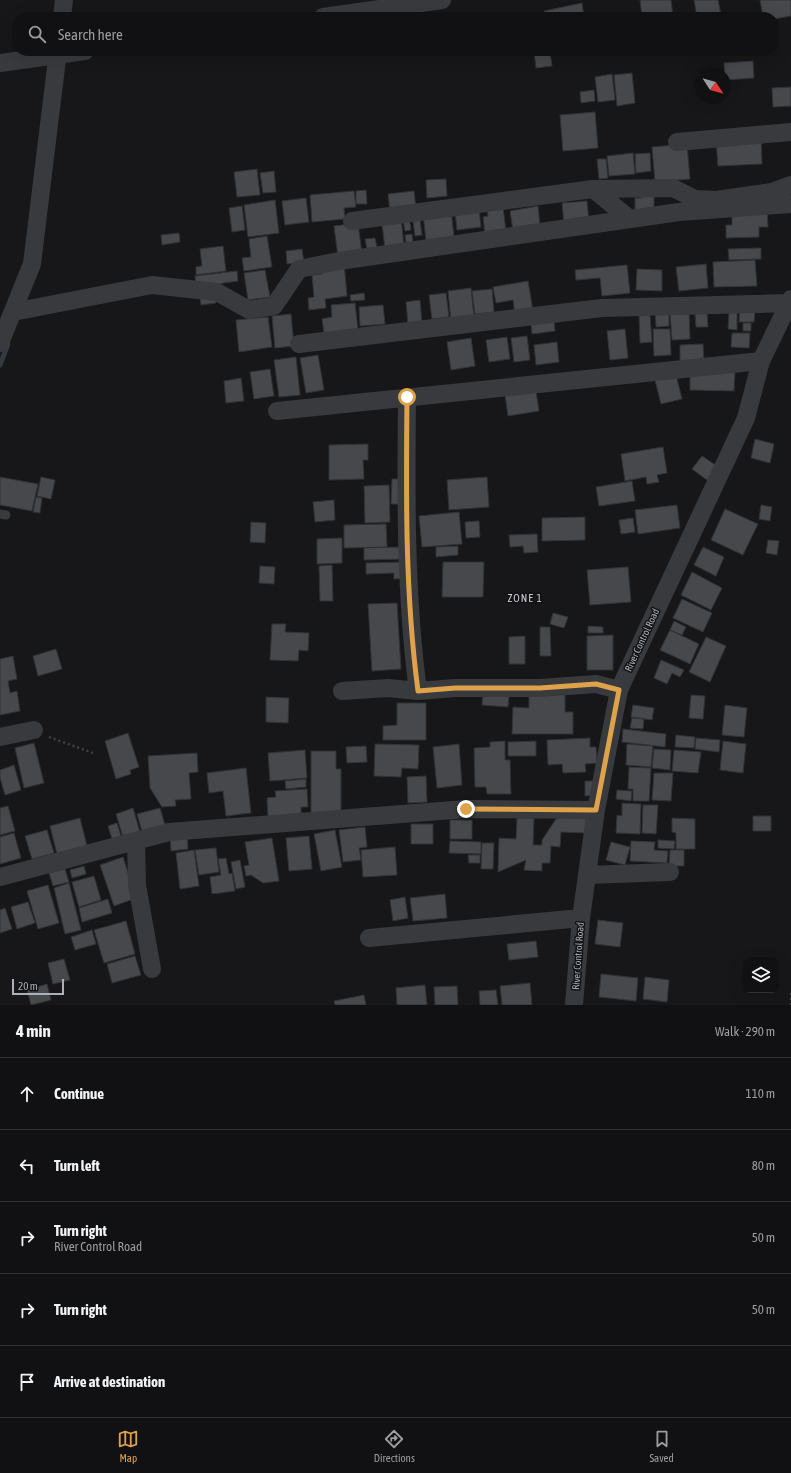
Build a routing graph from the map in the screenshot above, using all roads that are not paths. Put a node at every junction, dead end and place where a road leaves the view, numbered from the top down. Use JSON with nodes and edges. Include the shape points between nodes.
{"nodes":[{"id":1,"x":64,"y":0,"type":"edge"},
{"id":2,"x":442,"y":0,"type":"edge"},
{"id":3,"x":63,"y":12,"type":"edge"},
{"id":4,"x":358,"y":12,"type":"edge"},
{"id":5,"x":48,"y":56,"type":"edge"},
{"id":6,"x":67,"y":56,"type":"edge"},
{"id":7,"x":0,"y":63,"type":"edge"},
{"id":8,"x":791,"y":132,"type":"edge"},
{"id":9,"x":677,"y":142,"type":"dead end"},
{"id":10,"x":791,"y":185,"type":"edge"},
{"id":11,"x":592,"y":189,"type":"junction"},
{"id":12,"x":791,"y":204,"type":"edge"},
{"id":13,"x":630,"y":219,"type":"junction"},
{"id":14,"x":352,"y":221,"type":"dead end"},
{"id":15,"x":790,"y":301,"type":"edge"},
{"id":16,"x":13,"y":312,"type":"junction"},
{"id":17,"x":0,"y":343,"type":"edge"},
{"id":18,"x":299,"y":344,"type":"dead end"},
{"id":19,"x":761,"y":361,"type":"junction"},
{"id":20,"x":407,"y":397,"type":"junction"},
{"id":21,"x":277,"y":411,"type":"dead end"},
{"id":22,"x":619,"y":690,"type":"junction"},
{"id":23,"x":342,"y":691,"type":"dead end"},
{"id":24,"x":418,"y":691,"type":"junction"},
{"id":25,"x":34,"y":730,"type":"road end"},
{"id":26,"x":0,"y":737,"type":"edge"},
{"id":27,"x":596,"y":810,"type":"junction"},
{"id":28,"x":136,"y":840,"type":"junction"},
{"id":29,"x":670,"y":872,"type":"dead end"},
{"id":30,"x":587,"y":875,"type":"junction"},
{"id":31,"x":0,"y":877,"type":"edge"},
{"id":32,"x":580,"y":918,"type":"junction"},
{"id":33,"x":369,"y":938,"type":"dead end"},
{"id":34,"x":152,"y":969,"type":"dead end"},
{"id":35,"x":574,"y":1005,"type":"edge"}],
"edges":[{"from":1,"to":3,"type":"street"},
{"from":2,"to":4,"type":"street"},
{"from":5,"to":7,"type":"street"},
{"from":6,"to":16,"type":"street","via":[[32,264]]},
{"from":8,"to":9,"type":"street"},
{"from":10,"to":11,"type":"street","via":[[772,192],[716,200],[695,199],[673,188]]},
{"from":11,"to":13,"type":"street"},
{"from":11,"to":14,"type":"street"},
{"from":12,"to":13,"type":"street","via":[[679,212]]},
{"from":13,"to":16,"type":"street","via":[[299,269],[274,306],[249,310],[217,292],[152,285]]},
{"from":15,"to":18,"type":"street","via":[[602,308]]},
{"from":15,"to":19,"type":"street","name":"River Control Road"},
{"from":16,"to":17,"type":"street"},
{"from":19,"to":20,"type":"street"},
{"from":19,"to":22,"type":"street","name":"River Control Road","via":[[746,418]]},
{"from":20,"to":21,"type":"street"},
{"from":20,"to":24,"type":"street","via":[[406,498],[409,588]]},
{"from":22,"to":24,"type":"street","via":[[596,684]]},
{"from":22,"to":27,"type":"street","name":"River Control Road"},
{"from":23,"to":24,"type":"street","via":[[388,688]]},
{"from":25,"to":26,"type":"street"},
{"from":27,"to":28,"type":"street","via":[[466,809],[169,832]]},
{"from":27,"to":30,"type":"street","name":"River Control Road"},
{"from":28,"to":31,"type":"street"},
{"from":28,"to":34,"type":"street","via":[[137,885]]},
{"from":29,"to":30,"type":"street"},
{"from":30,"to":32,"type":"street","name":"River Control Road"},
{"from":32,"to":33,"type":"street"},
{"from":32,"to":35,"type":"street","name":"River Control Road"}]}
